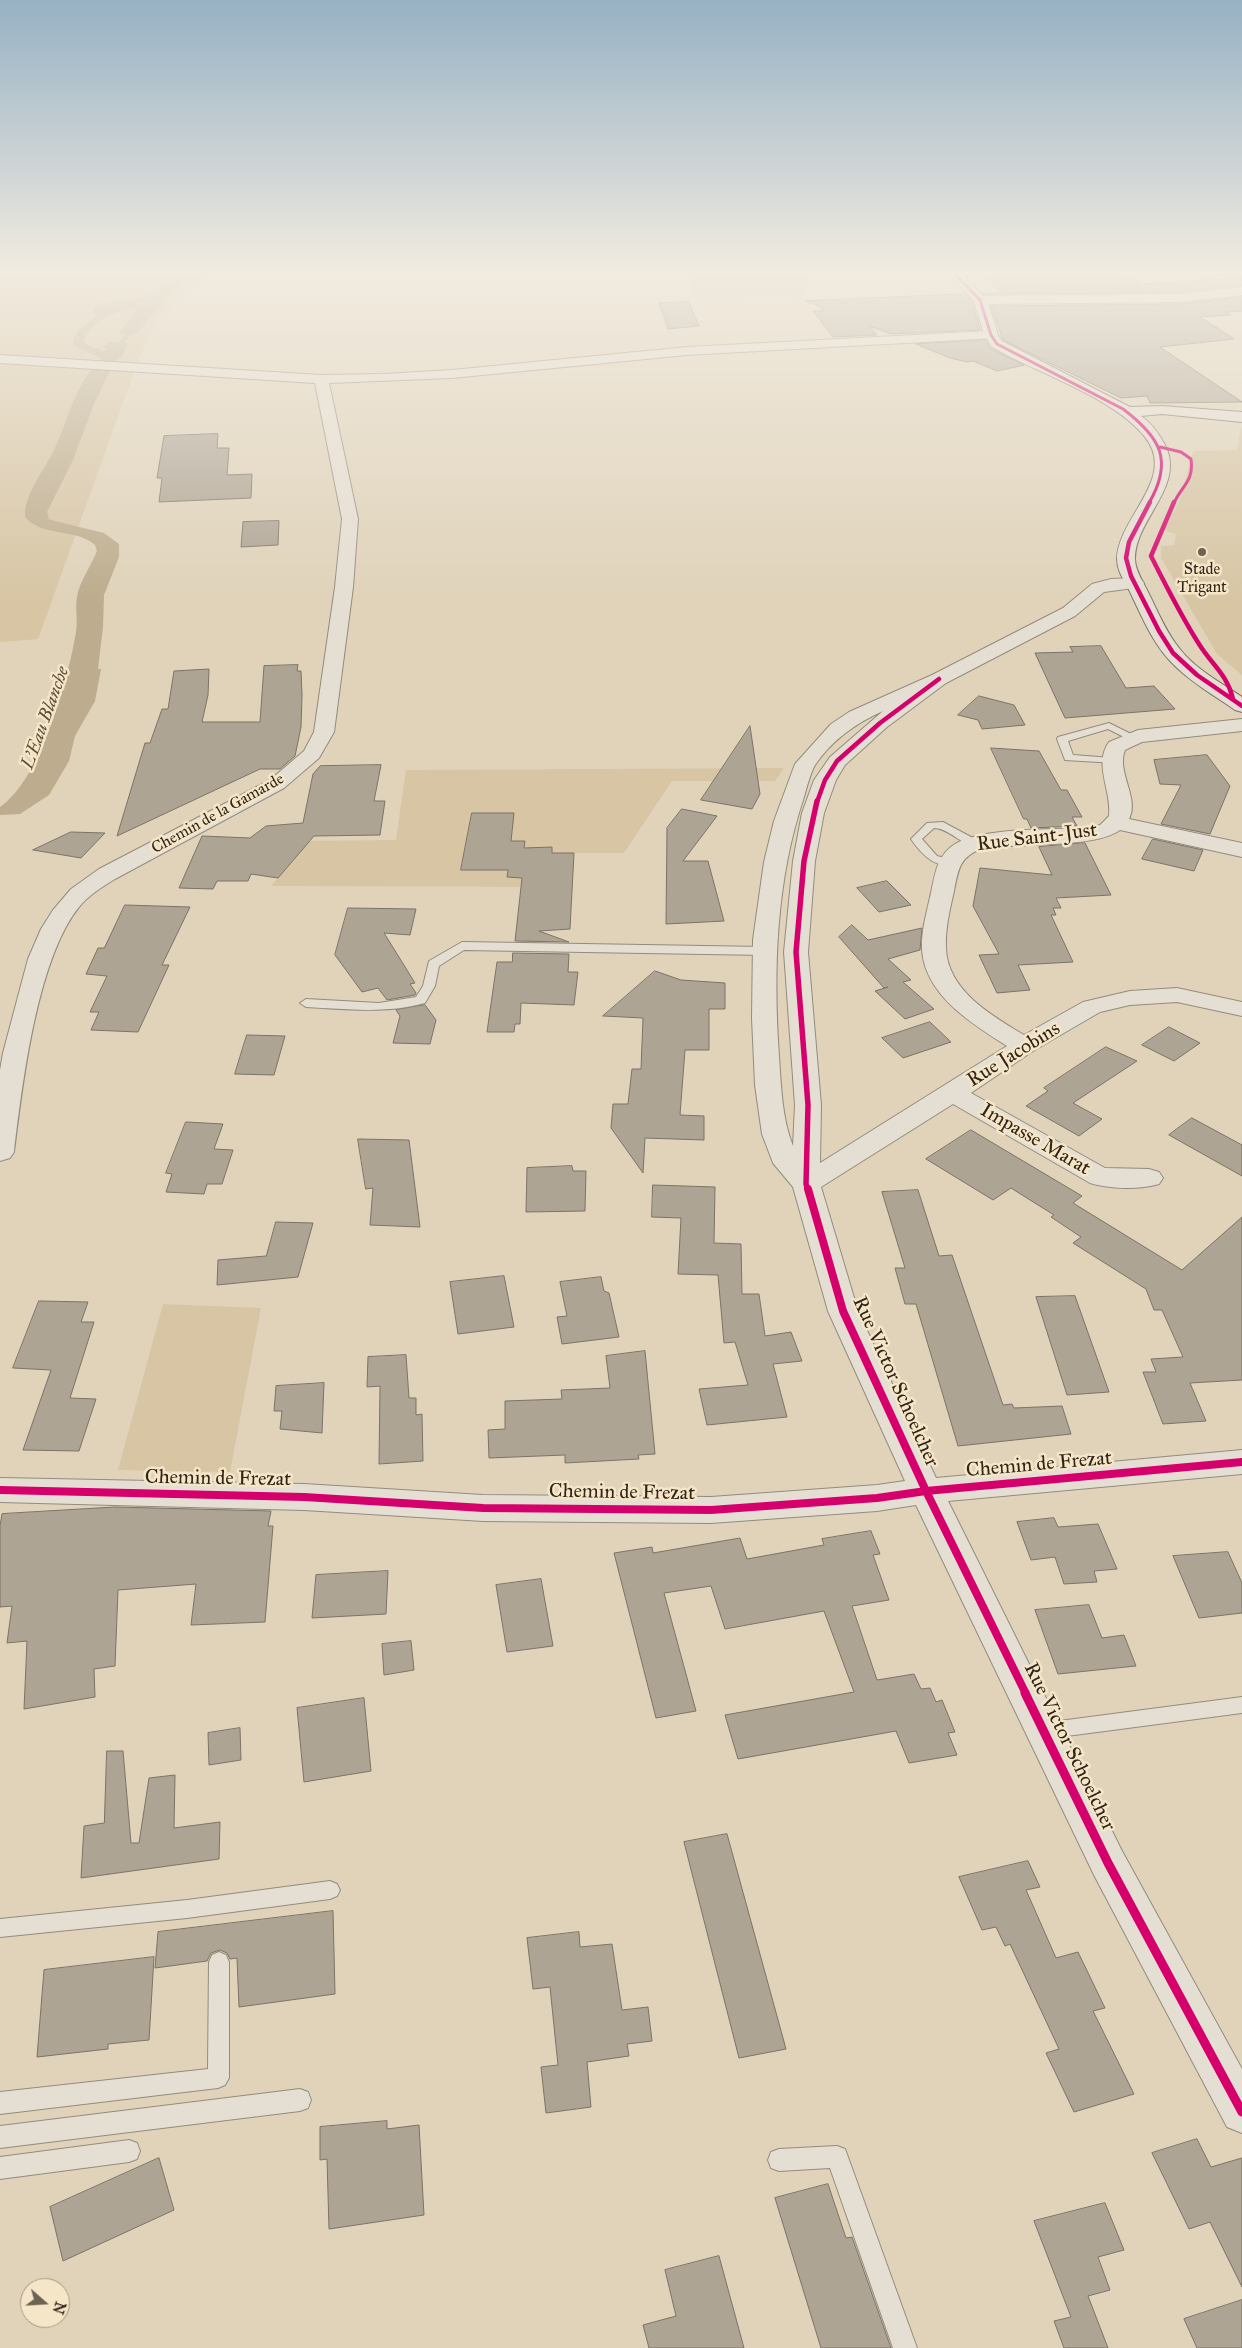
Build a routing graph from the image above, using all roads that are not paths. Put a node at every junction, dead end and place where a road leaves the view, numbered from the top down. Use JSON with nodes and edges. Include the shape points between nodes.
{"nodes":[{"id":1,"x":321,"y":382,"type":"edge"},
{"id":2,"x":1068,"y":382,"type":"edge"},
{"id":3,"x":1128,"y":412,"type":"junction"},
{"id":4,"x":1242,"y":418,"type":"edge"},
{"id":5,"x":1135,"y":583,"type":"junction"},
{"id":6,"x":939,"y":679,"type":"junction"},
{"id":7,"x":1242,"y":706,"type":"edge"},
{"id":8,"x":1242,"y":725,"type":"edge"},
{"id":9,"x":1132,"y":737,"type":"junction"},
{"id":10,"x":1112,"y":762,"type":"junction"},
{"id":11,"x":1116,"y":823,"type":"junction"},
{"id":12,"x":976,"y":843,"type":"junction"},
{"id":13,"x":1242,"y":850,"type":"edge"},
{"id":14,"x":949,"y":862,"type":"junction"},
{"id":15,"x":765,"y":951,"type":"junction"},
{"id":16,"x":306,"y":1003,"type":"dead end"},
{"id":17,"x":1242,"y":1009,"type":"edge"},
{"id":18,"x":1024,"y":1046,"type":"junction"},
{"id":19,"x":953,"y":1093,"type":"junction"},
{"id":20,"x":0,"y":1152,"type":"edge"},
{"id":21,"x":1149,"y":1178,"type":"dead end"},
{"id":22,"x":806,"y":1184,"type":"junction"},
{"id":23,"x":1242,"y":1462,"type":"edge"},
{"id":24,"x":0,"y":1490,"type":"edge"},
{"id":25,"x":926,"y":1491,"type":"junction"},
{"id":26,"x":1242,"y":1706,"type":"edge"},
{"id":27,"x":1043,"y":1731,"type":"junction"},
{"id":28,"x":330,"y":1890,"type":"dead end"},
{"id":29,"x":0,"y":1928,"type":"edge"},
{"id":30,"x":219,"y":1962,"type":"dead end"},
{"id":31,"x":300,"y":2100,"type":"dead end"},
{"id":32,"x":0,"y":2103,"type":"edge"},
{"id":33,"x":1242,"y":2112,"type":"edge"},
{"id":34,"x":0,"y":2137,"type":"edge"},
{"id":35,"x":129,"y":2150,"type":"dead end"},
{"id":36,"x":779,"y":2160,"type":"dead end"},
{"id":37,"x":0,"y":2168,"type":"edge"},
{"id":38,"x":905,"y":2348,"type":"edge"}],
"edges":[{"from":1,"to":20,"type":"street","name":"Chemin de la Gamarde","via":[[350,519],[324,732],[319,743],[296,769],[277,784],[107,874],[71,901],[54,927],[34,973],[9,1082]]},
{"from":2,"to":3,"type":"street"},
{"from":3,"to":4,"type":"street","via":[[1162,410]]},
{"from":3,"to":5,"type":"street","via":[[1152,434],[1164,460],[1164,473],[1128,551],[1126,561]]},
{"from":5,"to":6,"type":"street","name":"Rue Victor Schoelcher","via":[[1098,588],[1069,612]]},
{"from":5,"to":7,"type":"street","via":[[1172,652],[1193,672]]},
{"from":6,"to":15,"type":"street","name":"Rue Victor Schoelcher","via":[[856,716],[838,728],[805,764],[775,862]]},
{"from":6,"to":22,"type":"street","name":"Rue Victor Schoelcher","via":[[874,728],[837,761],[825,780],[813,813],[804,861],[796,952],[808,1104]]},
{"from":8,"to":9,"type":"street"},
{"from":9,"to":10,"type":"street","via":[[1116,746]]},
{"from":9,"to":10,"type":"lane","via":[[1109,726],[1062,739],[1069,758]]},
{"from":10,"to":11,"type":"street","name":"Rue Saint-Just","via":[[1121,812]]},
{"from":11,"to":12,"type":"street","name":"Rue Saint-Just","via":[[1093,834]]},
{"from":11,"to":13,"type":"street"},
{"from":12,"to":14,"type":"street","name":"Rue Saint-Just","via":[[955,854]]},
{"from":12,"to":14,"type":"lane","via":[[943,826],[931,825],[916,839],[933,858]]},
{"from":14,"to":18,"type":"street","name":"Rue Saint-Just","via":[[934,949],[938,966],[945,982],[961,1000],[986,1022]]},
{"from":15,"to":16,"type":"lane","via":[[462,946],[433,964],[429,986],[421,1000],[408,1005]]},
{"from":15,"to":22,"type":"street","name":"Rue Victor Schoelcher","via":[[765,1037],[775,1134],[787,1163]]},
{"from":17,"to":18,"type":"street","name":"Rue Jacobins","via":[[1177,995],[1130,998],[1092,1007]]},
{"from":18,"to":19,"type":"street","name":"Rue Jacobins"},
{"from":19,"to":21,"type":"street","name":"Impasse Marat","via":[[1100,1177]]},
{"from":19,"to":22,"type":"street","name":"Rue Jacobins"},
{"from":22,"to":25,"type":"street","name":"Rue Victor Schoelcher","via":[[843,1311]]},
{"from":23,"to":25,"type":"street","name":"Chemin de Frezat"},
{"from":24,"to":25,"type":"street","name":"Chemin de Frezat","via":[[304,1497],[483,1508],[711,1510],[877,1498]]},
{"from":25,"to":27,"type":"street","name":"Rue Victor Schoelcher"},
{"from":26,"to":27,"type":"lane"},
{"from":27,"to":33,"type":"street","name":"Rue Victor Schoelcher","via":[[1108,1863]]},
{"from":28,"to":29,"type":"lane","via":[[187,1909]]},
{"from":30,"to":32,"type":"lane","via":[[218,2078]]},
{"from":31,"to":34,"type":"lane"},
{"from":35,"to":37,"type":"lane"},
{"from":36,"to":38,"type":"lane","via":[[837,2157]]}]}
